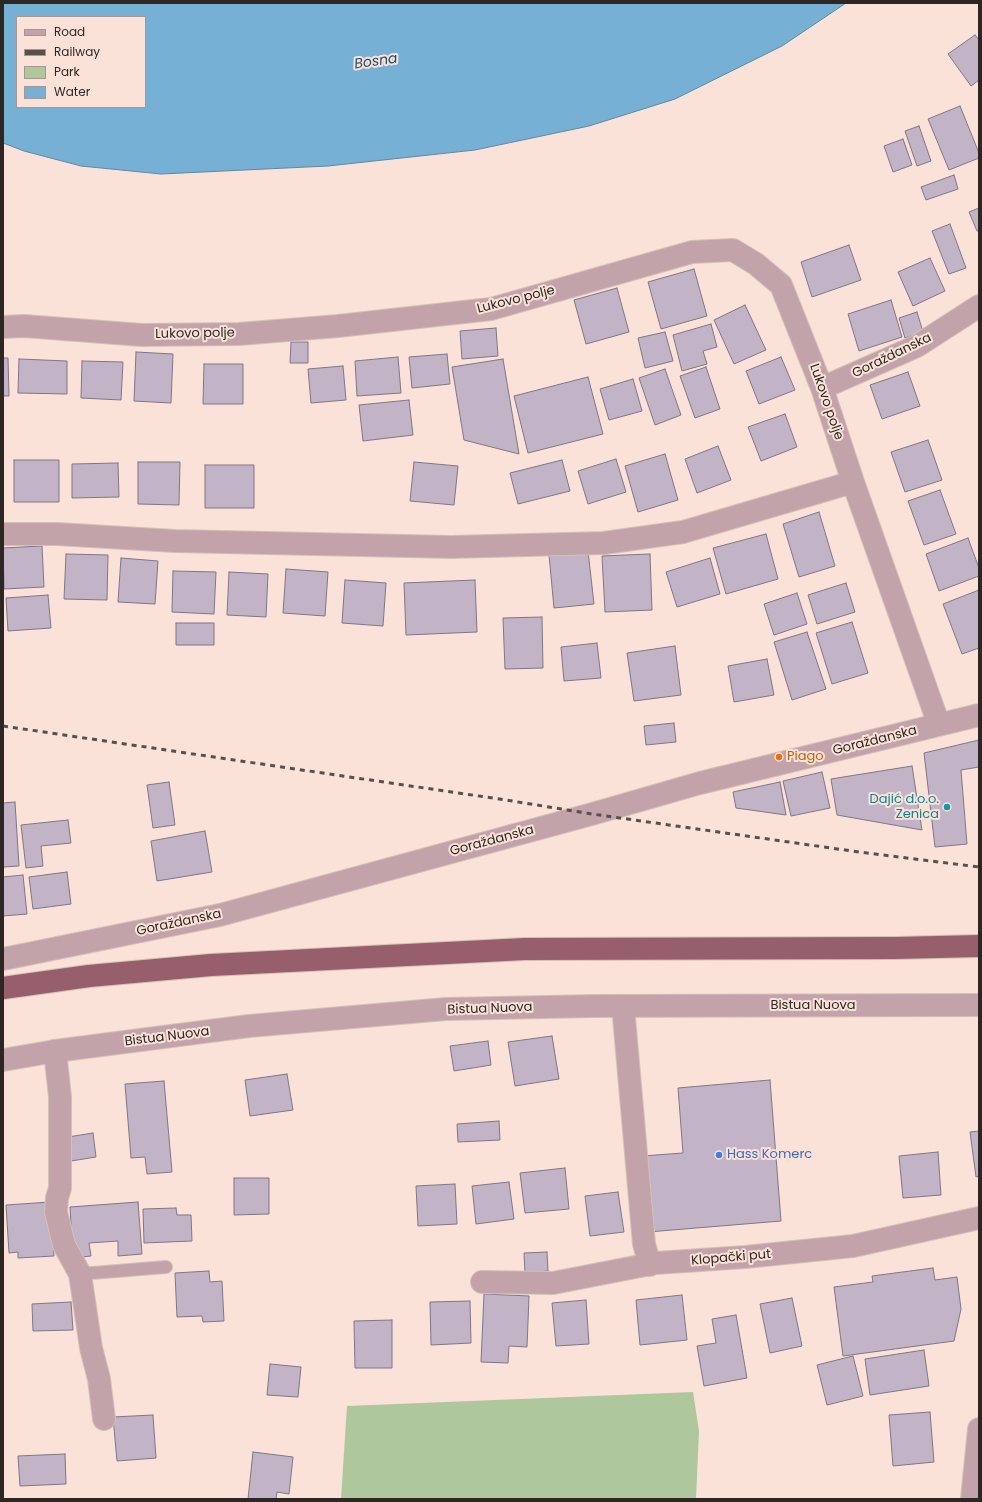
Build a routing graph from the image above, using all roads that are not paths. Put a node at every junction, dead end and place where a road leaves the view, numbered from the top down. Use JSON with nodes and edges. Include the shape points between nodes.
{"nodes":[{"id":1,"x":979,"y":306,"type":"edge"},
{"id":2,"x":3,"y":327,"type":"edge"},
{"id":3,"x":822,"y":388,"type":"junction"},
{"id":4,"x":852,"y":482,"type":"junction"},
{"id":5,"x":3,"y":534,"type":"edge"},
{"id":6,"x":979,"y":715,"type":"edge"},
{"id":7,"x":939,"y":725,"type":"junction"},
{"id":8,"x":979,"y":946,"type":"edge"},
{"id":9,"x":3,"y":959,"type":"edge"},
{"id":10,"x":3,"y":988,"type":"edge"},
{"id":11,"x":979,"y":1005,"type":"edge"},
{"id":12,"x":623,"y":1006,"type":"junction"},
{"id":13,"x":55,"y":1051,"type":"junction"},
{"id":14,"x":3,"y":1060,"type":"edge"},
{"id":15,"x":978,"y":1224,"type":"edge"},
{"id":16,"x":650,"y":1265,"type":"junction"},
{"id":17,"x":166,"y":1267,"type":"dead end"},
{"id":18,"x":80,"y":1274,"type":"junction"},
{"id":19,"x":482,"y":1282,"type":"dead end"},
{"id":20,"x":104,"y":1419,"type":"dead end"},
{"id":21,"x":979,"y":1429,"type":"edge"},
{"id":22,"x":972,"y":1499,"type":"edge"}],
"edges":[{"from":1,"to":3,"type":"street","name":"Goraždanska","via":[[917,346]]},
{"from":2,"to":3,"type":"street","name":"Lukovo polje","via":[[24,326],[142,335],[239,334],[338,326],[491,309],[692,252],[733,250],[756,264],[781,285]]},
{"from":3,"to":4,"type":"street","name":"Lukovo polje"},
{"from":4,"to":5,"type":"street","via":[[683,532],[604,543],[451,548]]},
{"from":4,"to":7,"type":"street","name":"Lukovo polje"},
{"from":6,"to":7,"type":"street","name":"Goraždanska"},
{"from":7,"to":9,"type":"street","name":"Goraždanska","via":[[700,783],[220,915]]},
{"from":8,"to":10,"type":"highway","via":[[518,949],[211,965],[89,976]]},
{"from":11,"to":12,"type":"street","name":"Bistua Nuova"},
{"from":12,"to":13,"type":"street","name":"Bistua Nuova","via":[[446,1010],[249,1026]]},
{"from":12,"to":16,"type":"street","via":[[644,1244]]},
{"from":13,"to":14,"type":"street","name":"Bistua Nuova"},
{"from":13,"to":18,"type":"street","via":[[60,1097],[60,1188],[56,1212],[64,1246]]},
{"from":15,"to":16,"type":"street","name":"Klopački put","via":[[853,1246]]},
{"from":16,"to":19,"type":"street","name":"Klopački put","via":[[553,1283]]},
{"from":17,"to":18,"type":"lane"},
{"from":18,"to":20,"type":"street"},
{"from":21,"to":22,"type":"street"}]}
